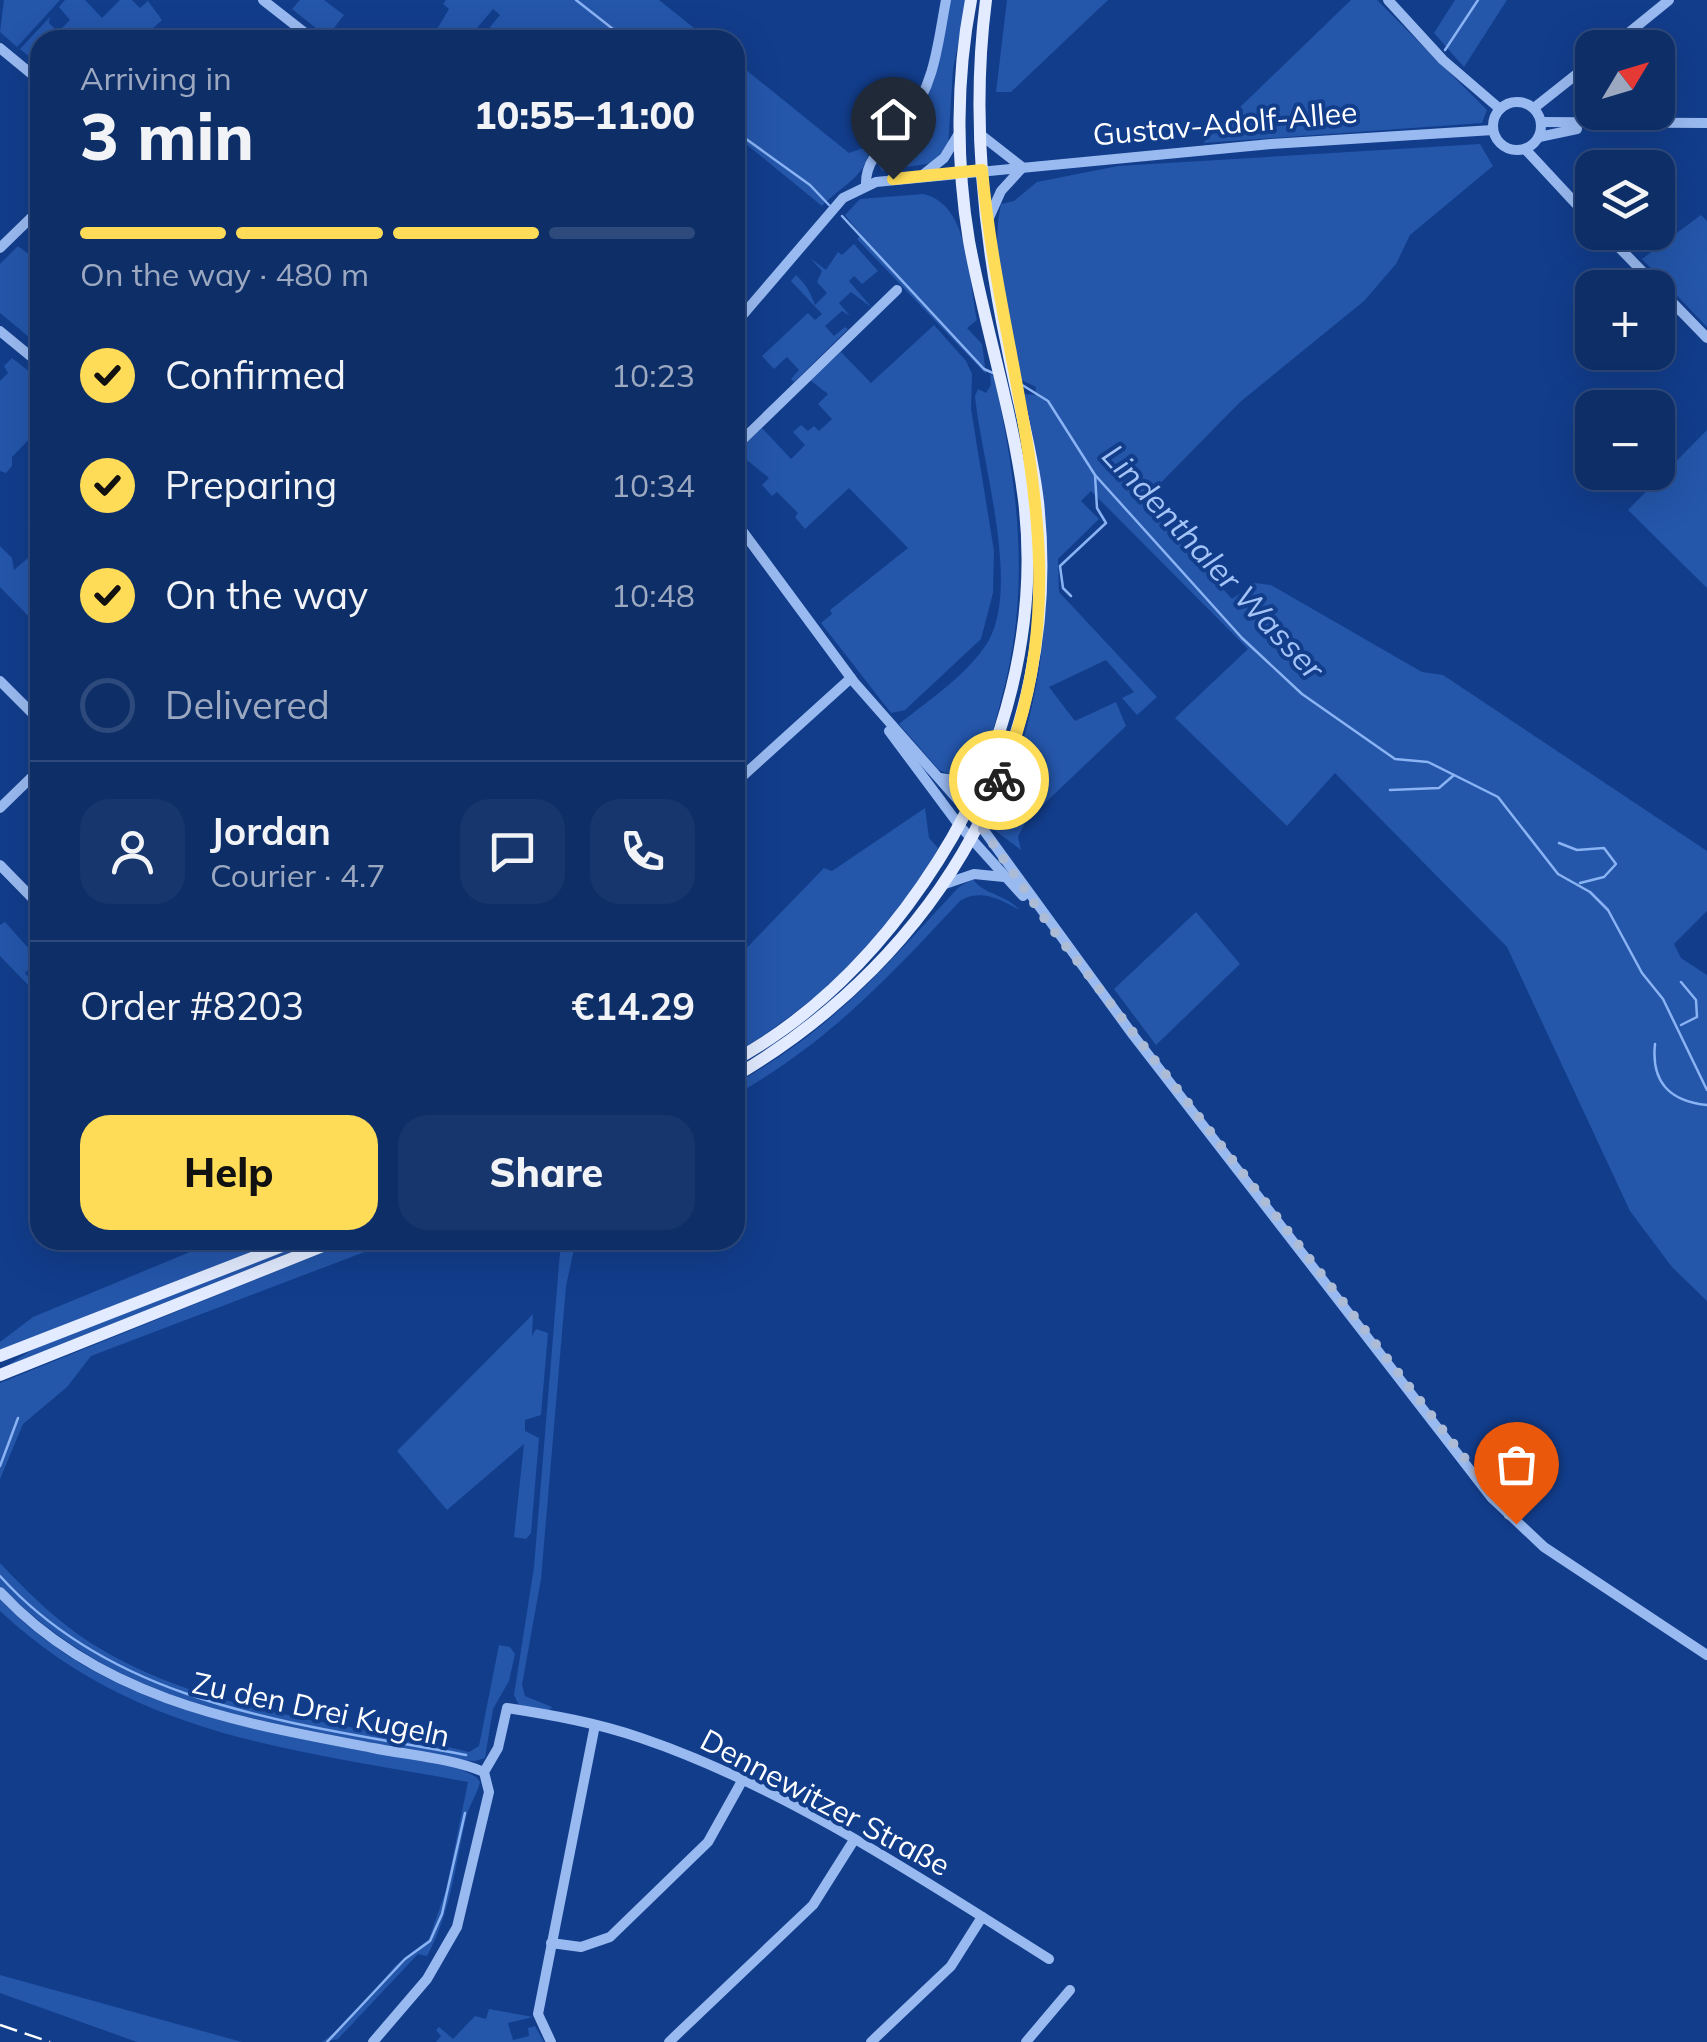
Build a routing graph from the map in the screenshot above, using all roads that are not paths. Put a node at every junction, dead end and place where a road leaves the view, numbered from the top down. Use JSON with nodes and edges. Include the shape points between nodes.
{"nodes":[{"id":1,"x":263,"y":0,"type":"edge"},
{"id":2,"x":946,"y":0,"type":"edge"},
{"id":3,"x":970,"y":0,"type":"edge"},
{"id":4,"x":986,"y":0,"type":"edge"},
{"id":5,"x":1388,"y":0,"type":"edge"},
{"id":6,"x":1669,"y":0,"type":"edge"},
{"id":7,"x":301,"y":30,"type":"edge"},
{"id":8,"x":1632,"y":30,"type":"edge"},
{"id":9,"x":0,"y":48,"type":"edge"},
{"id":10,"x":30,"y":73,"type":"edge"},
{"id":11,"x":1575,"y":75,"type":"edge"},
{"id":12,"x":1534,"y":108,"type":"junction"},
{"id":13,"x":1500,"y":109,"type":"junction"},
{"id":14,"x":1541,"y":122,"type":"junction"},
{"id":15,"x":1575,"y":124,"type":"edge"},
{"id":16,"x":1675,"y":124,"type":"edge"},
{"id":17,"x":1707,"y":124,"type":"edge"},
{"id":18,"x":1493,"y":130,"type":"junction"},
{"id":19,"x":1575,"y":130,"type":"edge"},
{"id":20,"x":960,"y":131,"type":"junction"},
{"id":21,"x":980,"y":133,"type":"junction"},
{"id":22,"x":1539,"y":137,"type":"junction"},
{"id":23,"x":1525,"y":149,"type":"junction"},
{"id":24,"x":1023,"y":167,"type":"junction"},
{"id":25,"x":982,"y":170,"type":"junction"},
{"id":26,"x":962,"y":172,"type":"junction"},
{"id":27,"x":924,"y":175,"type":"junction"},
{"id":28,"x":866,"y":186,"type":"junction"},
{"id":29,"x":1575,"y":202,"type":"edge"},
{"id":30,"x":30,"y":220,"type":"edge"},
{"id":31,"x":987,"y":221,"type":"junction"},
{"id":32,"x":0,"y":248,"type":"edge"},
{"id":33,"x":1621,"y":250,"type":"edge"},
{"id":34,"x":897,"y":290,"type":"dead end"},
{"id":35,"x":745,"y":312,"type":"edge"},
{"id":36,"x":0,"y":331,"type":"edge"},
{"id":37,"x":1707,"y":338,"type":"edge"},
{"id":38,"x":30,"y":356,"type":"edge"},
{"id":39,"x":1006,"y":378,"type":"junction"},
{"id":40,"x":745,"y":437,"type":"edge"},
{"id":41,"x":745,"y":534,"type":"edge"},
{"id":42,"x":0,"y":680,"type":"edge"},
{"id":43,"x":855,"y":682,"type":"junction"},
{"id":44,"x":30,"y":712,"type":"edge"},
{"id":45,"x":988,"y":765,"type":"junction"},
{"id":46,"x":745,"y":776,"type":"edge"},
{"id":47,"x":940,"y":778,"type":"junction"},
{"id":48,"x":30,"y":779,"type":"edge"},
{"id":49,"x":0,"y":808,"type":"edge"},
{"id":50,"x":968,"y":810,"type":"junction"},
{"id":51,"x":960,"y":825,"type":"junction"},
{"id":52,"x":980,"y":825,"type":"junction"},
{"id":53,"x":972,"y":838,"type":"junction"},
{"id":54,"x":0,"y":865,"type":"edge"},
{"id":55,"x":1006,"y":877,"type":"junction"},
{"id":56,"x":942,"y":885,"type":"junction"},
{"id":57,"x":30,"y":896,"type":"edge"},
{"id":58,"x":1047,"y":922,"type":"junction"},
{"id":59,"x":745,"y":1053,"type":"edge"},
{"id":60,"x":745,"y":1070,"type":"edge"},
{"id":61,"x":272,"y":1250,"type":"edge"},
{"id":62,"x":313,"y":1250,"type":"edge"},
{"id":63,"x":0,"y":1356,"type":"edge"},
{"id":64,"x":0,"y":1375,"type":"edge"},
{"id":65,"x":0,"y":1592,"type":"edge"},
{"id":66,"x":1707,"y":1654,"type":"edge"},
{"id":67,"x":595,"y":1725,"type":"junction"},
{"id":68,"x":484,"y":1772,"type":"junction"},
{"id":69,"x":742,"y":1781,"type":"junction"},
{"id":70,"x":854,"y":1840,"type":"junction"},
{"id":71,"x":982,"y":1917,"type":"junction"},
{"id":72,"x":550,"y":1943,"type":"junction"},
{"id":73,"x":1049,"y":1959,"type":"dead end"},
{"id":74,"x":1070,"y":1990,"type":"dead end"},
{"id":75,"x":374,"y":2042,"type":"edge"},
{"id":76,"x":550,"y":2042,"type":"edge"},
{"id":77,"x":669,"y":2042,"type":"edge"},
{"id":78,"x":872,"y":2042,"type":"edge"},
{"id":79,"x":1026,"y":2042,"type":"edge"}],
"edges":[{"from":1,"to":7,"type":"street"},
{"from":2,"to":28,"type":"street","via":[[923,94],[872,158]]},
{"from":3,"to":20,"type":"main road"},
{"from":4,"to":21,"type":"main road"},
{"from":5,"to":13,"type":"street"},
{"from":6,"to":8,"type":"street"},
{"from":9,"to":10,"type":"street"},
{"from":11,"to":12,"type":"street"},
{"from":12,"to":13,"type":"street","via":[[1513,102]]},
{"from":12,"to":14,"type":"street"},
{"from":13,"to":18,"type":"street"},
{"from":14,"to":15,"type":"street"},
{"from":14,"to":22,"type":"street"},
{"from":16,"to":17,"type":"street"},
{"from":18,"to":23,"type":"street","via":[[1506,148]]},
{"from":18,"to":24,"type":"street","name":"Gustav-Adolf-Allee"},
{"from":19,"to":22,"type":"street"},
{"from":20,"to":26,"type":"main road"},
{"from":20,"to":27,"type":"street"},
{"from":21,"to":24,"type":"street"},
{"from":21,"to":25,"type":"main road"},
{"from":22,"to":23,"type":"street"},
{"from":23,"to":29,"type":"street"},
{"from":24,"to":25,"type":"street","name":"Gustav-Adolf-Allee"},
{"from":24,"to":31,"type":"street"},
{"from":25,"to":26,"type":"street","name":"Gustav-Adolf-Allee"},
{"from":25,"to":31,"type":"main road"},
{"from":26,"to":27,"type":"street","name":"Gustav-Adolf-Allee"},
{"from":26,"to":39,"type":"main road","via":[[969,240]]},
{"from":27,"to":28,"type":"street","name":"Gustav-Adolf-Allee"},
{"from":28,"to":35,"type":"street","via":[[834,209]]},
{"from":30,"to":32,"type":"street"},
{"from":31,"to":39,"type":"main road"},
{"from":33,"to":37,"type":"street"},
{"from":34,"to":40,"type":"street"},
{"from":36,"to":38,"type":"street"},
{"from":39,"to":45,"type":"main road","via":[[1024,502],[1026,598],[1017,662]]},
{"from":39,"to":52,"type":"main road","via":[[1038,500],[1041,599],[1013,749]]},
{"from":41,"to":43,"type":"street"},
{"from":42,"to":44,"type":"street"},
{"from":43,"to":46,"type":"street"},
{"from":43,"to":47,"type":"street"},
{"from":43,"to":51,"type":"street"},
{"from":45,"to":47,"type":"street","via":[[960,781]]},
{"from":45,"to":50,"type":"main road"},
{"from":47,"to":50,"type":"street"},
{"from":48,"to":49,"type":"street"},
{"from":50,"to":51,"type":"main road"},
{"from":50,"to":52,"type":"street"},
{"from":51,"to":53,"type":"street"},
{"from":51,"to":59,"type":"main road","via":[[858,965],[819,1003]]},
{"from":52,"to":53,"type":"main road"},
{"from":52,"to":58,"type":"street"},
{"from":53,"to":55,"type":"street"},
{"from":53,"to":56,"type":"main road"},
{"from":54,"to":57,"type":"street"},
{"from":55,"to":56,"type":"street","via":[[974,874]]},
{"from":55,"to":58,"type":"street"},
{"from":56,"to":60,"type":"main road","via":[[906,936],[848,997]]},
{"from":58,"to":66,"type":"street","via":[[1491,1497],[1544,1547]]},
{"from":61,"to":63,"type":"main road"},
{"from":62,"to":64,"type":"main road"},
{"from":65,"to":68,"type":"street","name":"Zu den Drei Kugeln","via":[[61,1646],[166,1701],[255,1726]]},
{"from":67,"to":68,"type":"street","name":"Dennewitzer Straße","via":[[507,1708],[498,1748]]},
{"from":67,"to":69,"type":"street","name":"Dennewitzer Straße"},
{"from":67,"to":72,"type":"street"},
{"from":68,"to":75,"type":"street","via":[[489,1792],[457,1927],[427,1979]]},
{"from":69,"to":70,"type":"street","name":"Dennewitzer Straße"},
{"from":69,"to":72,"type":"street","via":[[708,1842],[610,1937],[580,1948]]},
{"from":70,"to":71,"type":"street","name":"Dennewitzer Straße"},
{"from":70,"to":77,"type":"street","via":[[813,1905]]},
{"from":71,"to":73,"type":"street","name":"Dennewitzer Straße"},
{"from":71,"to":78,"type":"street","via":[[951,1966]]},
{"from":72,"to":76,"type":"street","via":[[538,2014]]},
{"from":74,"to":79,"type":"street"}]}
